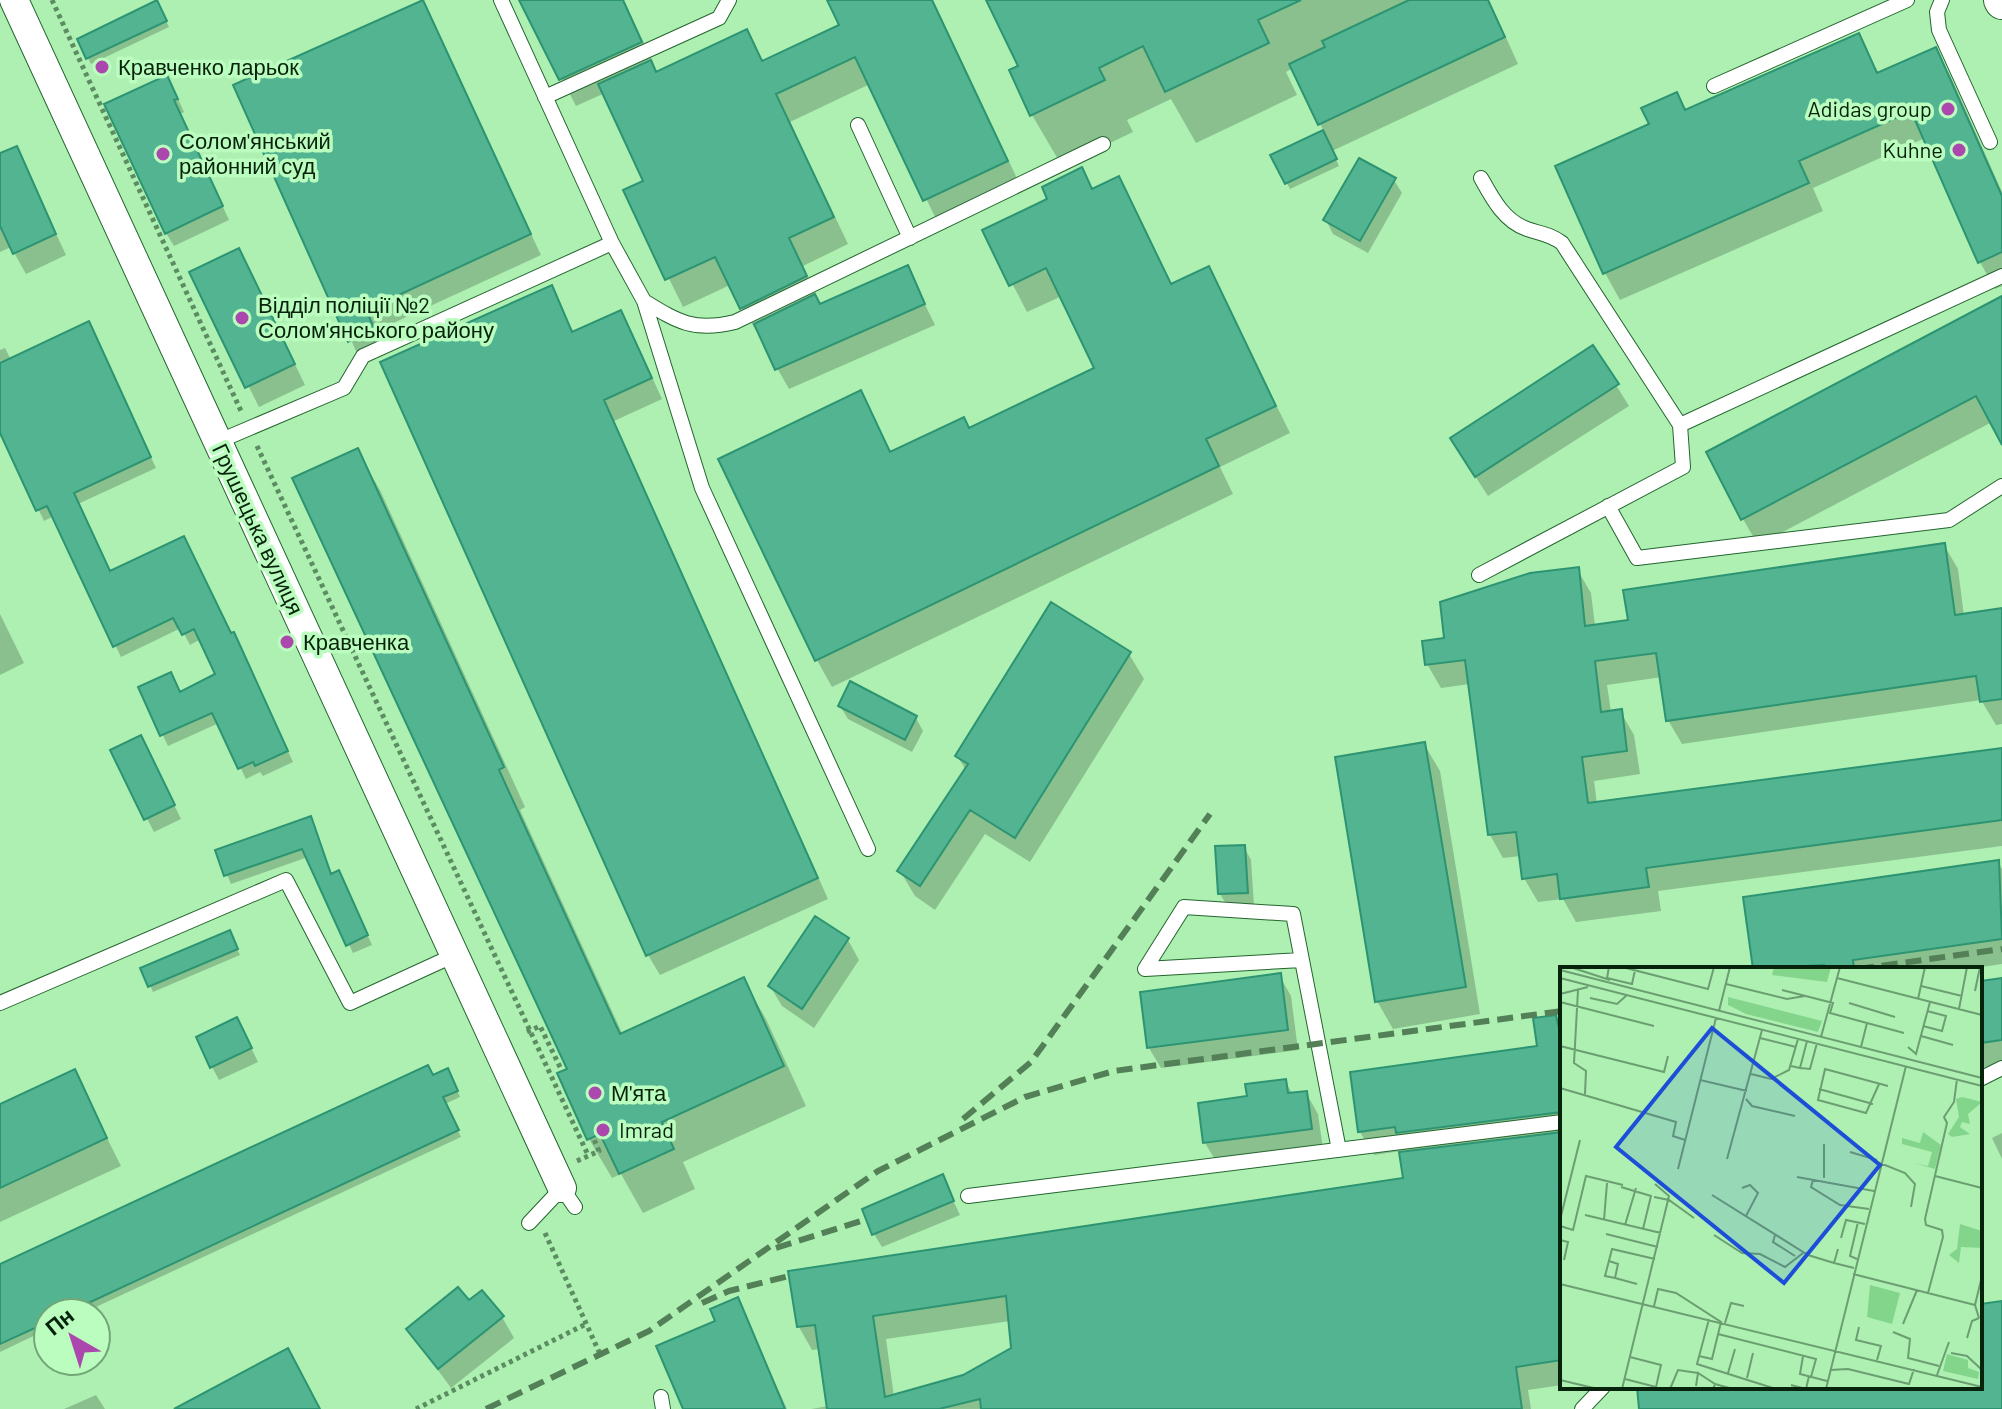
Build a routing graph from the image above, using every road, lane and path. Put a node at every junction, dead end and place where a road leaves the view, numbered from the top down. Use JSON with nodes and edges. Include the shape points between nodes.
{"nodes":[{"id":1,"x":14,"y":0,"type":"edge"},
{"id":2,"x":52,"y":0,"type":"edge"},
{"id":3,"x":501,"y":0,"type":"edge"},
{"id":4,"x":729,"y":0,"type":"edge"},
{"id":5,"x":1907,"y":0,"type":"edge"},
{"id":6,"x":1942,"y":0,"type":"edge"},
{"id":7,"x":1714,"y":86,"type":"dead end"},
{"id":8,"x":545,"y":97,"type":"junction"},
{"id":9,"x":858,"y":125,"type":"dead end"},
{"id":10,"x":1990,"y":142,"type":"dead end"},
{"id":11,"x":1103,"y":144,"type":"dead end"},
{"id":12,"x":1481,"y":178,"type":"dead end"},
{"id":13,"x":910,"y":238,"type":"junction"},
{"id":14,"x":612,"y":243,"type":"junction"},
{"id":15,"x":2002,"y":276,"type":"edge"},
{"id":16,"x":644,"y":301,"type":"junction"},
{"id":17,"x":1680,"y":425,"type":"junction"},
{"id":18,"x":249,"y":428,"type":"junction"},
{"id":19,"x":217,"y":442,"type":"junction"},
{"id":20,"x":2002,"y":486,"type":"edge"},
{"id":21,"x":1608,"y":506,"type":"junction"},
{"id":22,"x":1479,"y":575,"type":"dead end"},
{"id":23,"x":868,"y":849,"type":"dead end"},
{"id":24,"x":457,"y":953,"type":"junction"},
{"id":25,"x":1302,"y":960,"type":"junction"},
{"id":26,"x":0,"y":1003,"type":"edge"},
{"id":27,"x":529,"y":1031,"type":"junction"},
{"id":28,"x":2002,"y":1068,"type":"edge"},
{"id":29,"x":1982,"y":1070,"type":"edge"},
{"id":30,"x":562,"y":1071,"type":"dead end"},
{"id":31,"x":1982,"y":1078,"type":"edge"},
{"id":32,"x":1560,"y":1122,"type":"edge"},
{"id":33,"x":593,"y":1137,"type":"dead end"},
{"id":34,"x":596,"y":1144,"type":"dead end"},
{"id":35,"x":1339,"y":1150,"type":"junction"},
{"id":36,"x":588,"y":1155,"type":"dead end"},
{"id":37,"x":968,"y":1196,"type":"dead end"},
{"id":38,"x":569,"y":1197,"type":"junction"},
{"id":39,"x":529,"y":1223,"type":"dead end"},
{"id":40,"x":586,"y":1324,"type":"junction"},
{"id":41,"x":600,"y":1354,"type":"dead end"},
{"id":42,"x":1601,"y":1389,"type":"edge"},
{"id":43,"x":416,"y":1409,"type":"edge"},
{"id":44,"x":1582,"y":1409,"type":"edge"}],
"edges":[{"from":1,"to":19,"type":"street","name":"Грушецька вулиця"},
{"from":2,"to":18,"type":"path"},
{"from":3,"to":8,"type":"lane"},
{"from":4,"to":8,"type":"lane","via":[[719,18]]},
{"from":5,"to":7,"type":"lane"},
{"from":6,"to":10,"type":"lane","via":[[1939,30]]},
{"from":8,"to":14,"type":"lane"},
{"from":9,"to":13,"type":"lane"},
{"from":11,"to":13,"type":"lane"},
{"from":12,"to":17,"type":"lane","via":[[1509,219],[1562,243]]},
{"from":13,"to":16,"type":"lane","via":[[735,322],[709,328],[689,325]]},
{"from":14,"to":16,"type":"lane"},
{"from":14,"to":18,"type":"lane","via":[[363,356],[344,388]]},
{"from":15,"to":17,"type":"lane"},
{"from":16,"to":23,"type":"lane","via":[[702,488]]},
{"from":17,"to":21,"type":"lane","via":[[1683,467]]},
{"from":18,"to":19,"type":"lane"},
{"from":18,"to":27,"type":"path"},
{"from":19,"to":24,"type":"street","name":"Грушецька вулиця"},
{"from":20,"to":21,"type":"lane","via":[[1949,520],[1637,558]]},
{"from":21,"to":22,"type":"lane"},
{"from":24,"to":26,"type":"lane","via":[[350,1003],[286,880]]},
{"from":24,"to":38,"type":"street","name":"Грушецька вулиця"},
{"from":25,"to":25,"type":"lane","via":[[1293,914],[1184,907],[1145,969]]},
{"from":25,"to":35,"type":"lane"},
{"from":27,"to":30,"type":"path","via":[[540,1026]]},
{"from":27,"to":36,"type":"path"},
{"from":28,"to":29,"type":"lane"},
{"from":28,"to":31,"type":"lane"},
{"from":32,"to":35,"type":"lane"},
{"from":33,"to":34,"type":"path"},
{"from":35,"to":37,"type":"lane"},
{"from":38,"to":39,"type":"lane"},
{"from":38,"to":40,"type":"path","via":[[544,1232]]},
{"from":40,"to":41,"type":"path"},
{"from":40,"to":43,"type":"path"},
{"from":42,"to":44,"type":"lane"}]}
